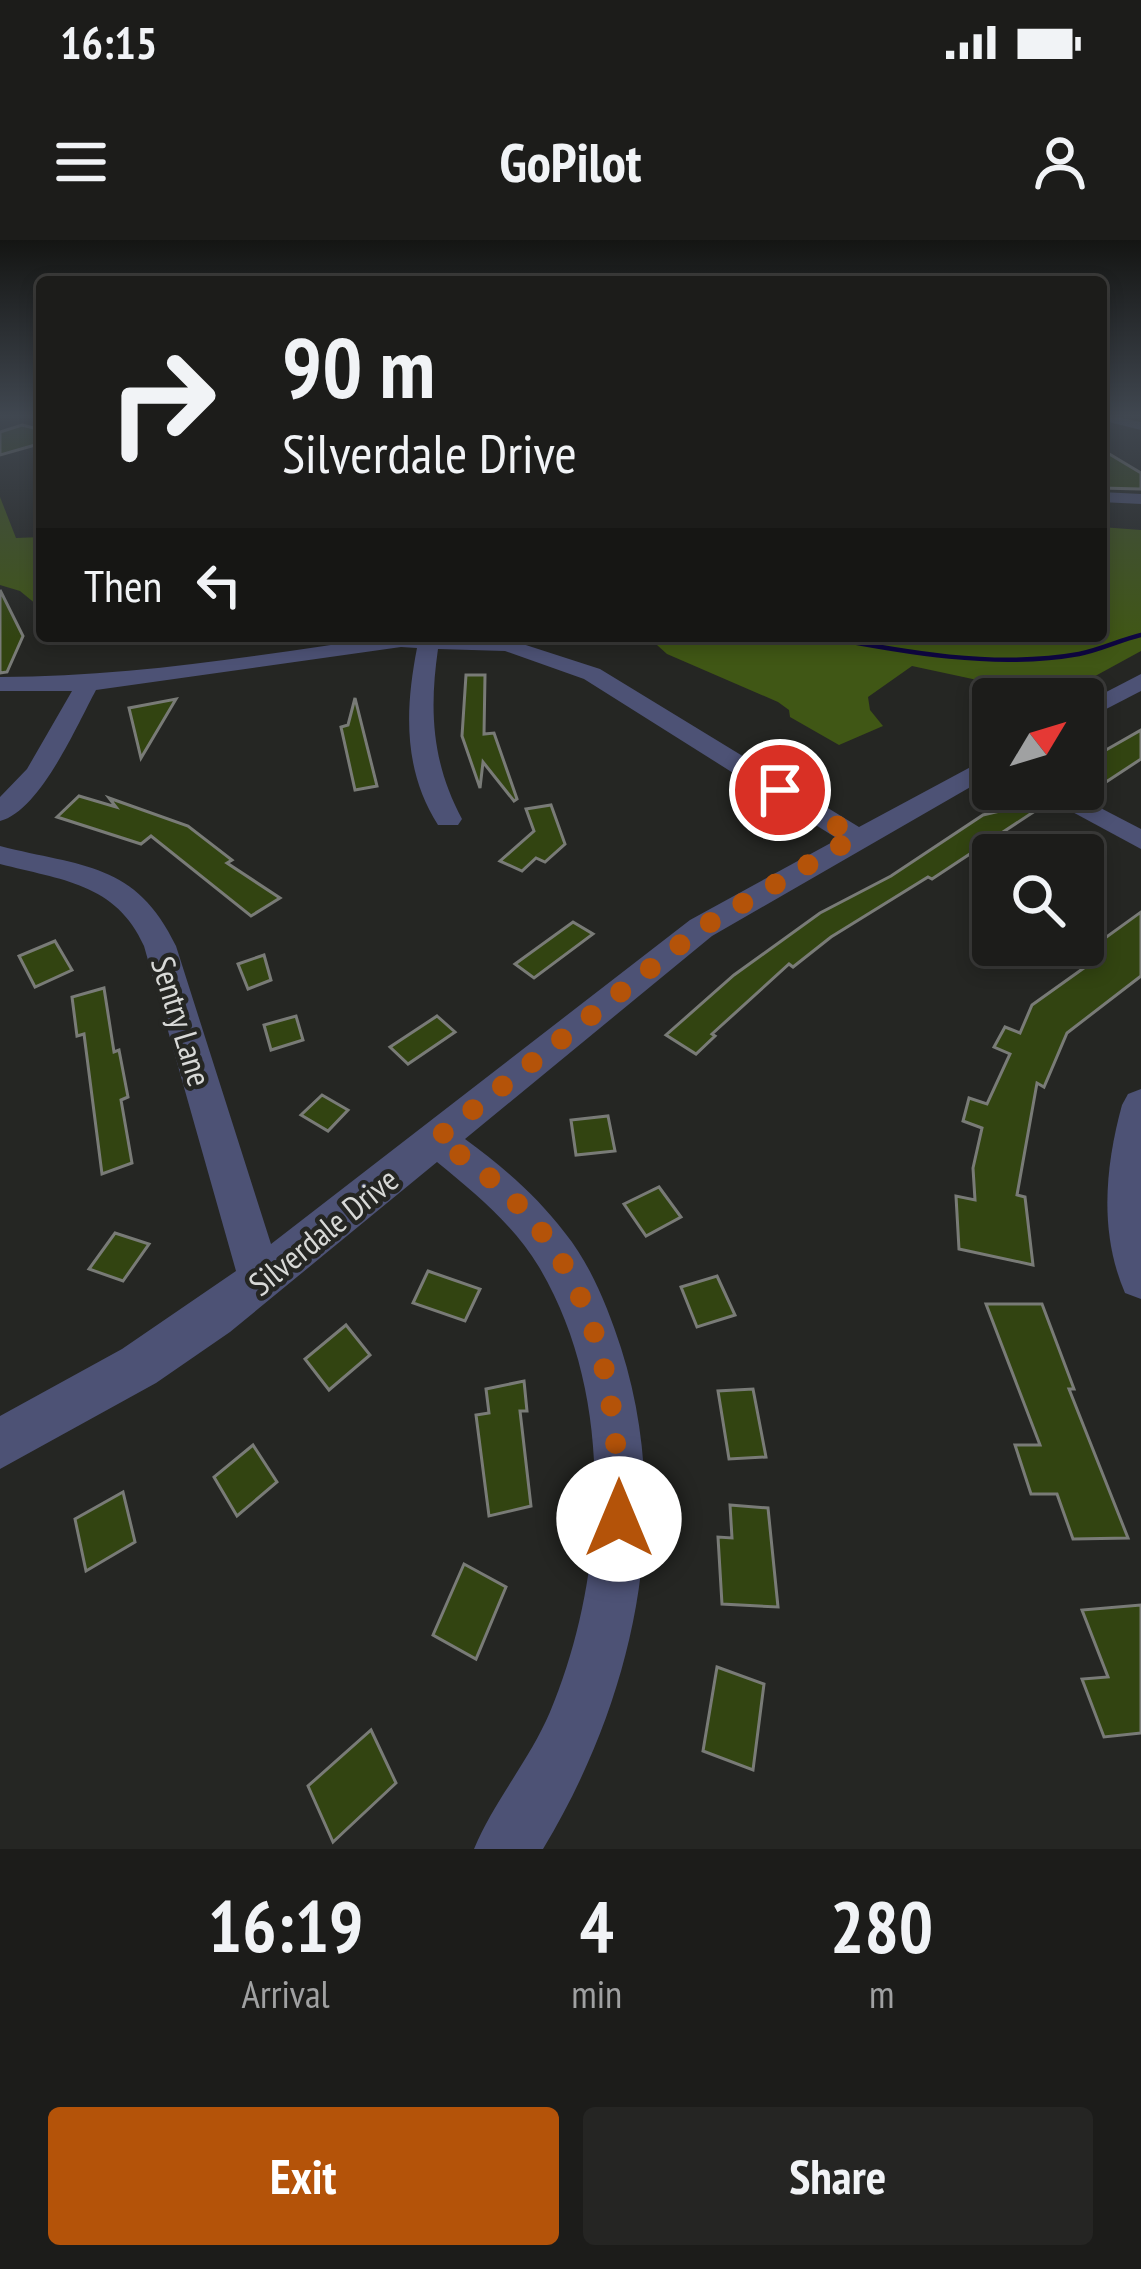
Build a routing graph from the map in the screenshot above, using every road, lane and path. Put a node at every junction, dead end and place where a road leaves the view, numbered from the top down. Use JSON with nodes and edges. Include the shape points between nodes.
{"nodes":[{"id":1,"x":1107,"y":493,"type":"edge"},
{"id":2,"x":1141,"y":500,"type":"edge"},
{"id":3,"x":399,"y":642,"type":"edge"},
{"id":4,"x":429,"y":642,"type":"edge"},
{"id":5,"x":452,"y":642,"type":"edge"},
{"id":6,"x":1141,"y":682,"type":"edge"},
{"id":7,"x":0,"y":684,"type":"edge"},
{"id":8,"x":88,"y":684,"type":"junction"},
{"id":9,"x":1104,"y":702,"type":"edge"},
{"id":10,"x":972,"y":775,"type":"edge"},
{"id":11,"x":1083,"y":810,"type":"edge"},
{"id":12,"x":0,"y":813,"type":"edge"},
{"id":13,"x":448,"y":819,"type":"dead end"},
{"id":14,"x":855,"y":837,"type":"junction"},
{"id":15,"x":1141,"y":840,"type":"edge"},
{"id":16,"x":0,"y":855,"type":"edge"},
{"id":17,"x":1141,"y":1105,"type":"edge"},
{"id":18,"x":436,"y":1139,"type":"junction"},
{"id":19,"x":1141,"y":1278,"type":"edge"},
{"id":20,"x":262,"y":1281,"type":"junction"},
{"id":21,"x":0,"y":1444,"type":"edge"},
{"id":22,"x":506,"y":1849,"type":"edge"}],
"edges":[{"from":1,"to":2,"type":"street"},
{"from":3,"to":8,"type":"street"},
{"from":4,"to":13,"type":"street","via":[[418,744]]},
{"from":5,"to":14,"type":"street","via":[[520,648],[592,674]]},
{"from":6,"to":9,"type":"street"},
{"from":7,"to":8,"type":"street"},
{"from":8,"to":12,"type":"street","via":[[38,773]]},
{"from":10,"to":14,"type":"street","name":"Silverdale Drive"},
{"from":11,"to":15,"type":"street"},
{"from":14,"to":18,"type":"street","name":"Silverdale Drive","via":[[701,928]]},
{"from":16,"to":20,"type":"street","name":"Sentry Lane","via":[[100,884],[146,917]]},
{"from":17,"to":19,"type":"street","via":[[1125,1200]]},
{"from":18,"to":20,"type":"street","name":"Silverdale Drive"},
{"from":18,"to":22,"type":"street","via":[[513,1196],[568,1269],[609,1378],[619,1445],[610,1600],[583,1705]]},
{"from":20,"to":21,"type":"street","name":"Silverdale Drive","via":[[139,1366]]}]}
